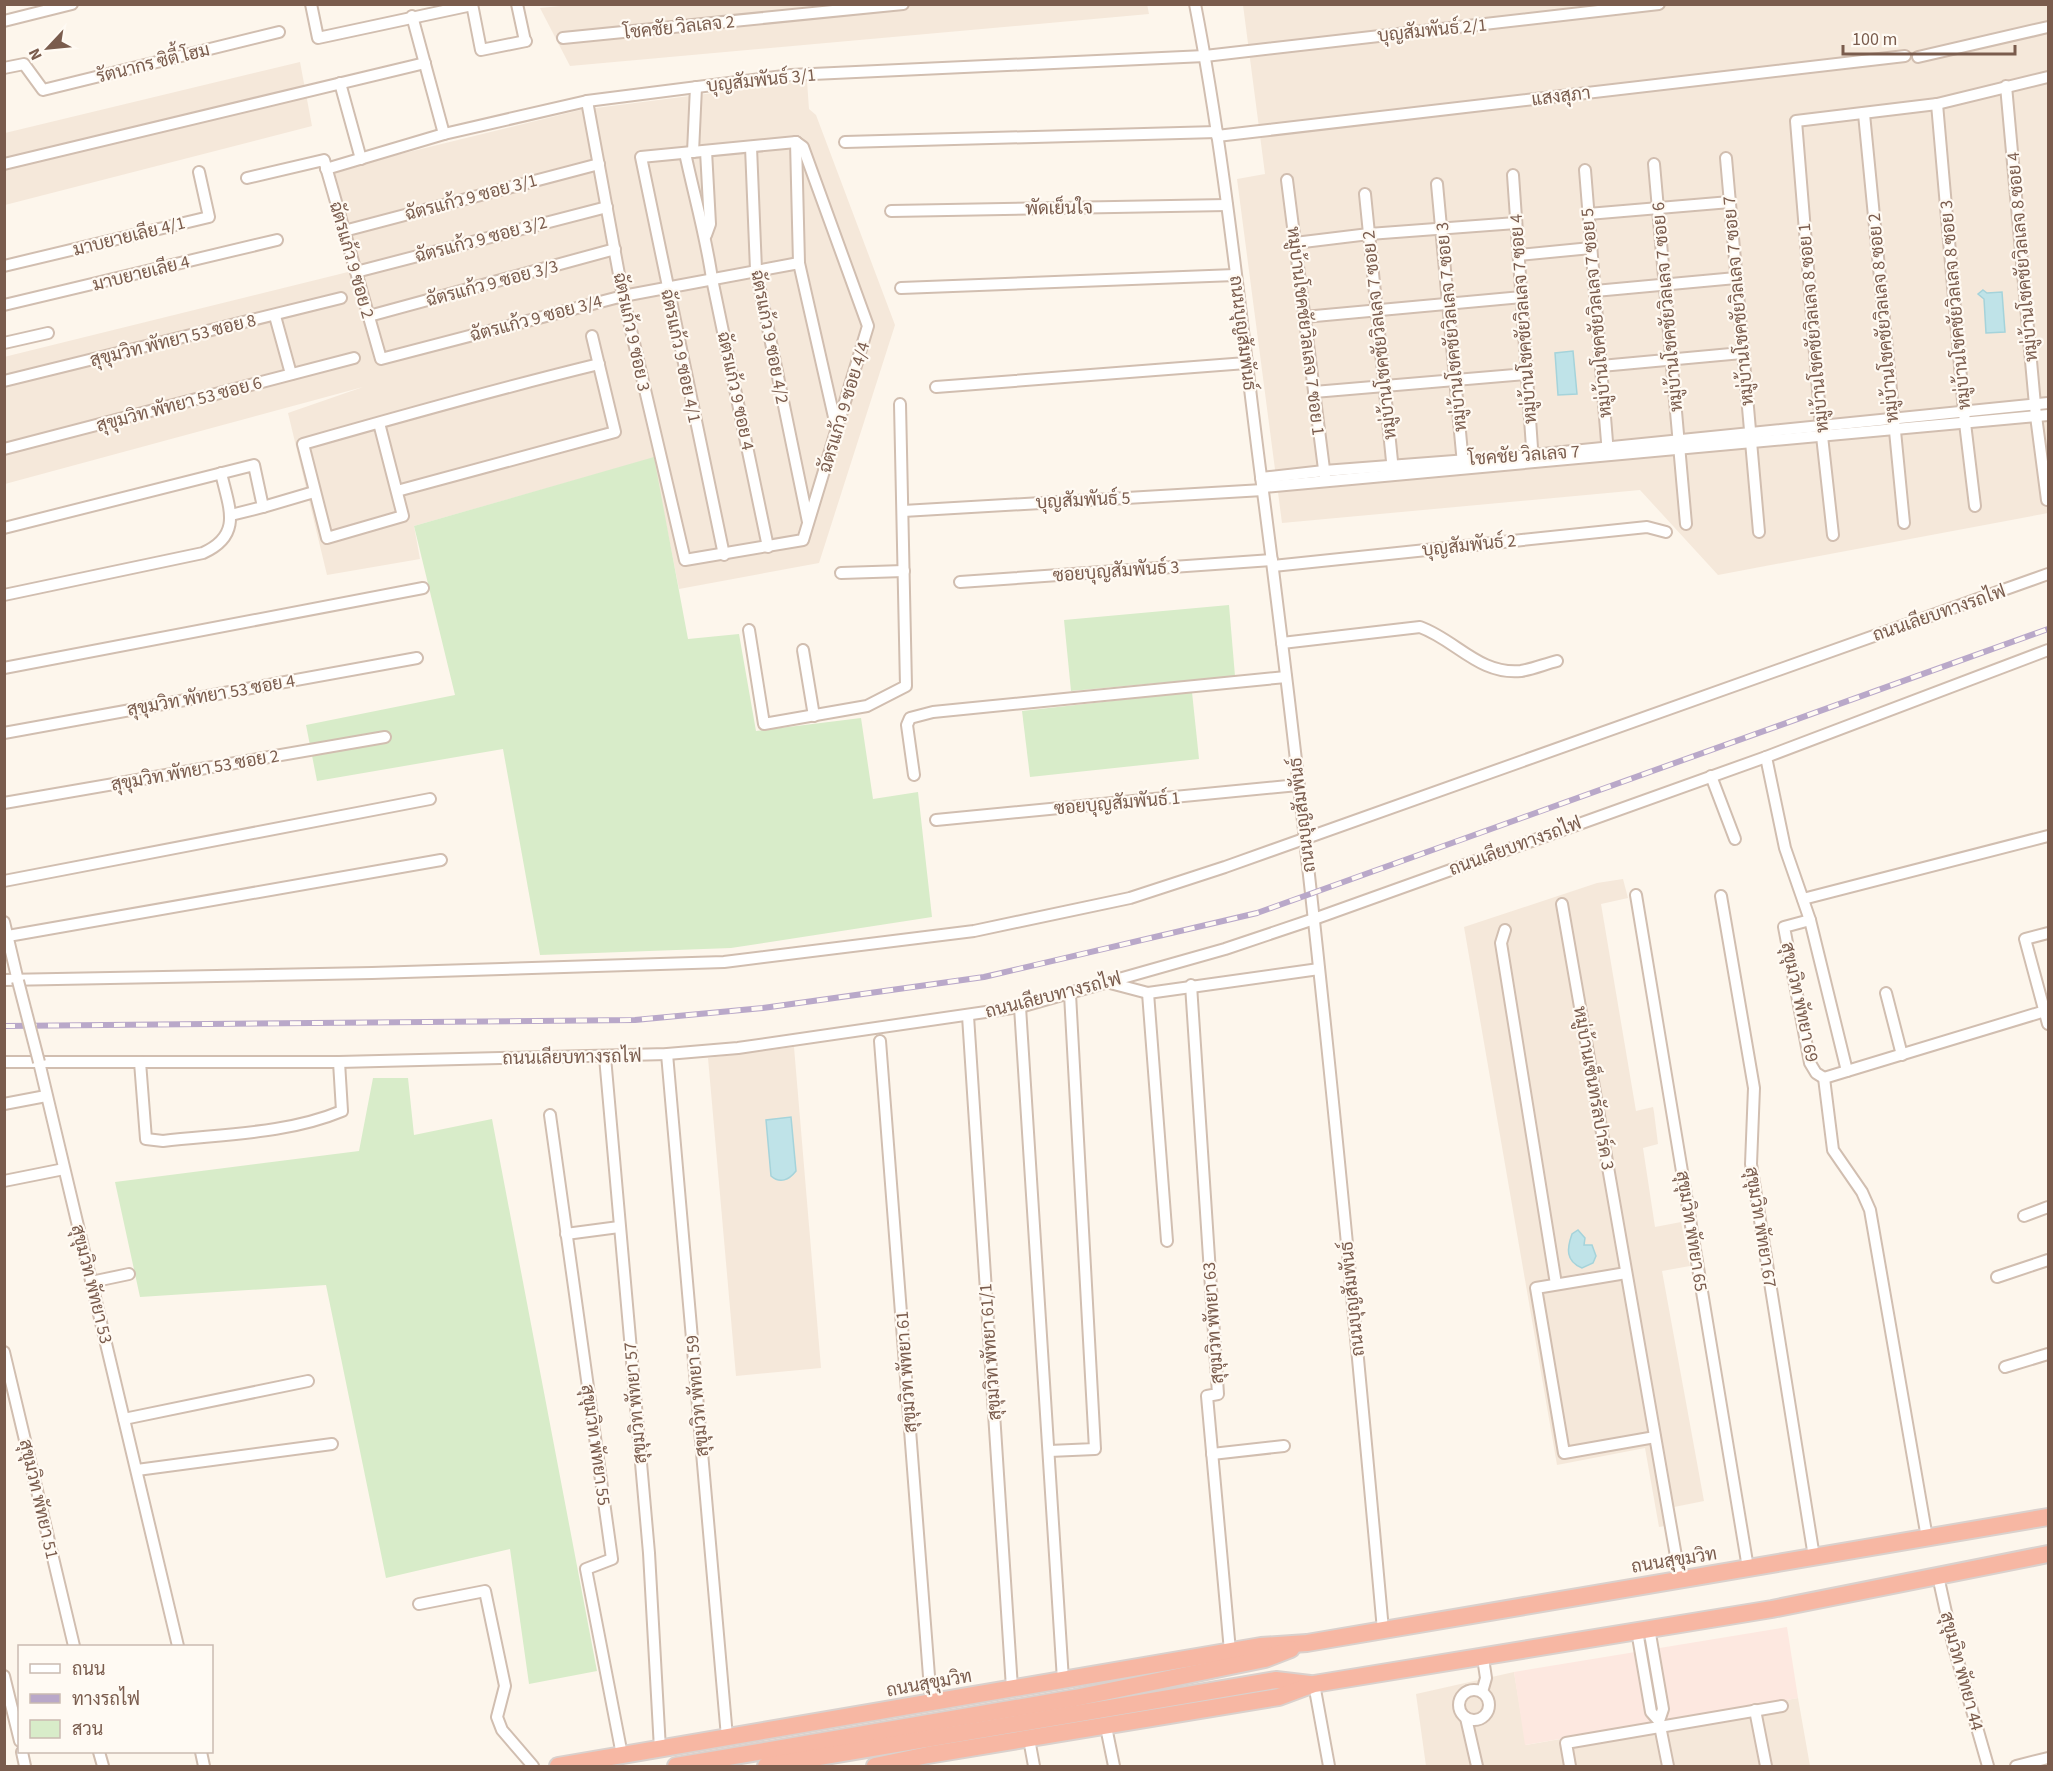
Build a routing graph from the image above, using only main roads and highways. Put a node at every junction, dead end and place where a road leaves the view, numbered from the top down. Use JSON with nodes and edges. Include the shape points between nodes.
{"nodes":[{"id":1,"x":2049,"y":1517,"type":"edge"},
{"id":2,"x":2049,"y":1554,"type":"edge"},
{"id":3,"x":1307,"y":1643,"type":"junction"},
{"id":4,"x":1314,"y":1684,"type":"junction"},
{"id":5,"x":558,"y":1767,"type":"edge"},
{"id":6,"x":676,"y":1767,"type":"edge"},
{"id":7,"x":766,"y":1767,"type":"edge"},
{"id":8,"x":875,"y":1767,"type":"edge"}],
"edges":[{"from":1,"to":3,"type":"highway","name":"ถนนสุขุมวิท"},
{"from":2,"to":4,"type":"highway","via":[[1772,1609]]},
{"from":3,"to":5,"type":"highway","name":"ถนนสุขุมวิท","via":[[1230,1651]]},
{"from":3,"to":6,"type":"highway","name":"ถนนสุขุมวิท","via":[[1265,1659],[1075,1698]]},
{"from":4,"to":7,"type":"highway","via":[[1276,1680]]},
{"from":4,"to":8,"type":"highway","via":[[1279,1697]]}]}
